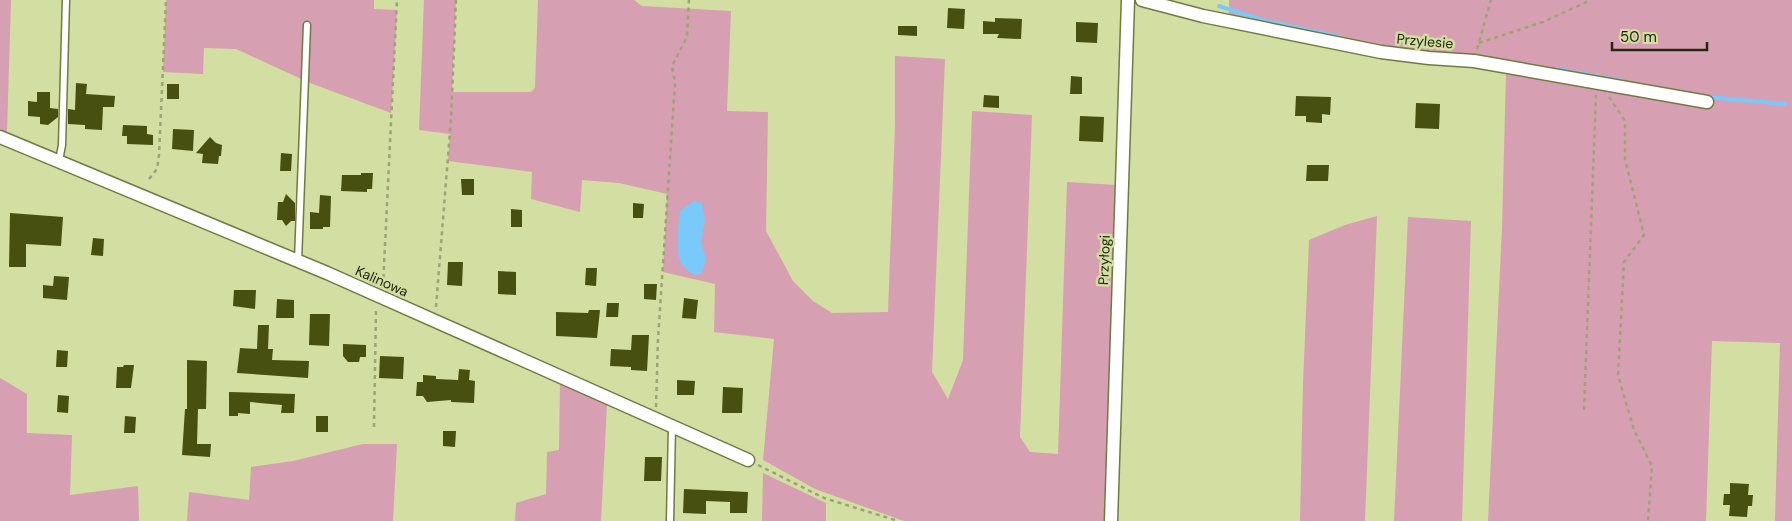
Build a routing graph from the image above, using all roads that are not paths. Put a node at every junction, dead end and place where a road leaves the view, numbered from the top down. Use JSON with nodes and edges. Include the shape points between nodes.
{"nodes":[{"id":1,"x":66,"y":0,"type":"edge"},
{"id":2,"x":1128,"y":0,"type":"edge"},
{"id":3,"x":1142,"y":0,"type":"edge"},
{"id":4,"x":307,"y":25,"type":"dead end"},
{"id":5,"x":1707,"y":102,"type":"dead end"},
{"id":6,"x":0,"y":137,"type":"edge"},
{"id":7,"x":59,"y":161,"type":"junction"},
{"id":8,"x":298,"y":261,"type":"junction"},
{"id":9,"x":672,"y":426,"type":"junction"},
{"id":10,"x":748,"y":460,"type":"road end"},
{"id":11,"x":670,"y":521,"type":"edge"},
{"id":12,"x":1111,"y":521,"type":"edge"}],
"edges":[{"from":1,"to":7,"type":"lane"},
{"from":2,"to":12,"type":"street","name":"Przyłogi"},
{"from":3,"to":5,"type":"street","name":"Przylesie","via":[[1203,16],[1381,52],[1474,61]]},
{"from":4,"to":8,"type":"lane"},
{"from":6,"to":7,"type":"street","name":"Kalinowa"},
{"from":7,"to":8,"type":"street","name":"Kalinowa"},
{"from":8,"to":9,"type":"street","name":"Kalinowa"},
{"from":9,"to":10,"type":"street","name":"Kalinowa"},
{"from":9,"to":11,"type":"lane"}]}
